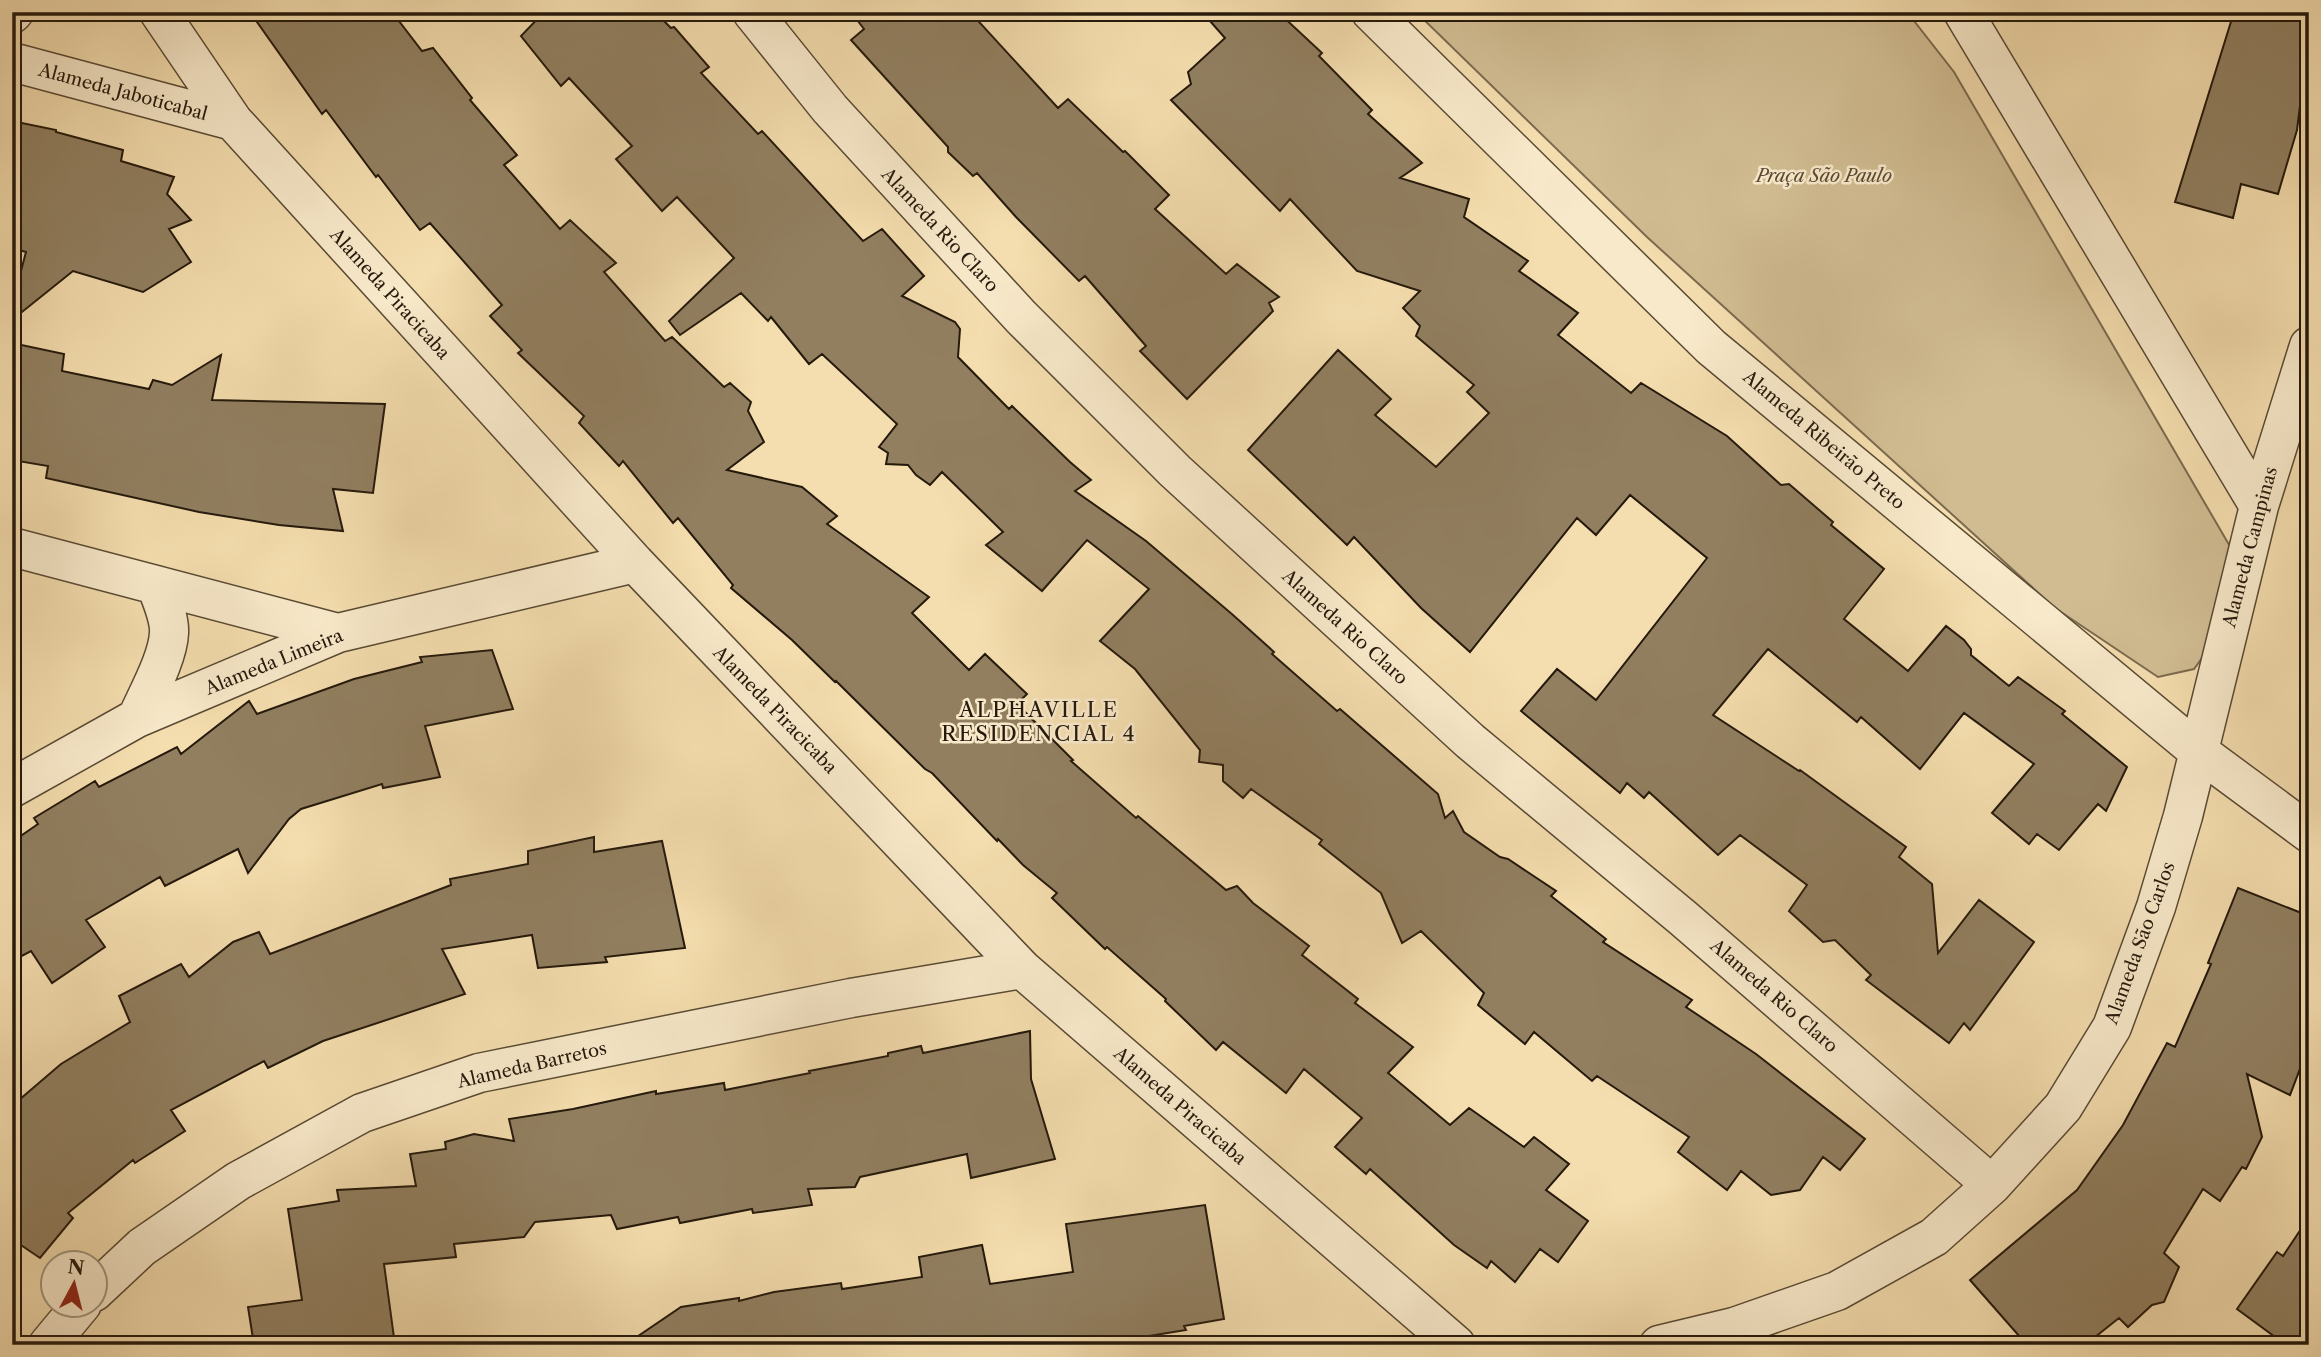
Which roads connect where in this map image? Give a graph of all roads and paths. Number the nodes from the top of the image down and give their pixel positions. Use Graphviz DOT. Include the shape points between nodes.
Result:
graph roads {
  1 [pos="159,12"];
  2 [pos="752,12"];
  3 [pos="1371,12"];
  4 [pos="1963,12"];
  5 [pos="12,62"];
  6 [pos="233,121"];
  7 [pos="2309,346"];
  8 [pos="2259,506"];
  9 [pos="12,547"];
  10 [pos="635,563"];
  11 [pos="156,584"];
  12 [pos="338,633"];
  13 [pos="137,718"];
  14 [pos="2199,751"];
  15 [pos="12,788"];
  16 [pos="2309,833"];
  17 [pos="1022,970"];
  18 [pos="1992,1185"];
  19 [pos="108,1279"];
  20 [pos="70,1318"];
  21 [pos="48,1345"];
  22 [pos="1456,1345"];
  23 [pos="1659,1345"];
  1 -- 6 [label="street, Alameda Piracicaba"];
  2 -- 18 [label="street, Alameda Rio Claro" via="830,109 1021,317 1175,471 1470,741"];
  3 -- 14 [label="street, Alameda Ribeirão Preto" via="1711,347"];
  4 -- 8 [label="street"];
  5 -- 6 [label="street, Alameda Jaboticabal"];
  6 -- 10 [label="street, Alameda Piracicaba"];
  7 -- 8 [label="street, Alameda Campinas"];
  8 -- 14 [label="street, Alameda Campinas"];
  9 -- 11 [label="street"];
  10 -- 12 [label="street, Alameda Limeira"];
  10 -- 17 [label="street, Alameda Piracicaba"];
  11 -- 12 [label="street"];
  11 -- 13 [label="street" via="169,633"];
  12 -- 13 [label="street, Alameda Limeira"];
  13 -- 15 [label="street, Alameda Limeira"];
  14 -- 16 [label="street, Alameda Ribeirão Preto"];
  14 -- 18 [label="street, Alameda São Carlos" via="2156,907 2112,1027 2063,1107"];
  17 -- 19 [label="street, Alameda Barretos" via="851,998 479,1073 375,1108 238,1181 142,1247"];
  17 -- 22 [label="street, Alameda Piracicaba"];
  18 -- 23 [label="street, Alameda São Carlos" via="1934,1237 1837,1291 1734,1327"];
  20 -- 21 [label="street"];
}
